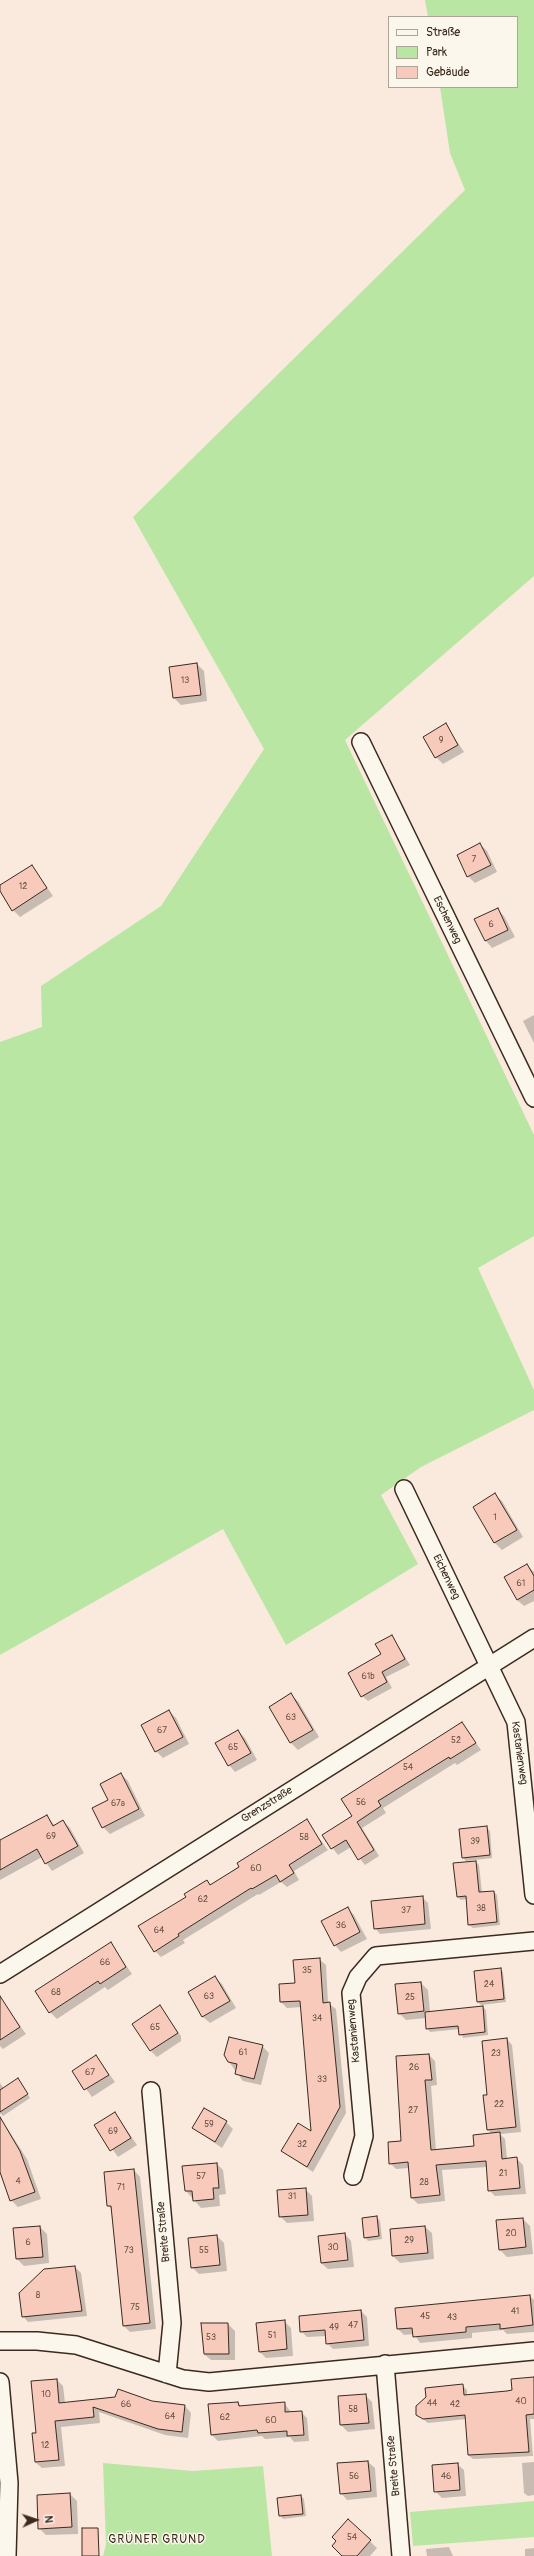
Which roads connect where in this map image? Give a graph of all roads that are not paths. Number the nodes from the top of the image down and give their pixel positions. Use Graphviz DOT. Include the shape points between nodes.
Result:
graph roads {
  1 [pos="361,742"];
  2 [pos="534,1098"];
  3 [pos="404,1489"];
  4 [pos="534,1638"];
  5 [pos="489,1665"];
  6 [pos="534,1895"];
  7 [pos="534,1941"];
  8 [pos="0,1974"];
  9 [pos="151,2091"];
  10 [pos="353,2176"];
  11 [pos="0,2341"];
  12 [pos="534,2351"];
  13 [pos="385,2364"];
  14 [pos="167,2374"];
  15 [pos="0,2382"];
  16 [pos="398,2552"];
  17 [pos="7,2556"];
  1 -- 2 [label="street, Eschenweg"];
  3 -- 5 [label="street, Eichenweg"];
  4 -- 5 [label="street, Grenzstraße"];
  5 -- 6 [label="street, Kastanienweg" via="516,1722"];
  5 -- 8 [label="street, Grenzstraße"];
  7 -- 10 [label="street, Kastanienweg" via="376,1956 358,1977 351,1993 364,2136"];
  9 -- 14 [label="street, Breite Straße" via="172,2323"];
  11 -- 14 [label="street" via="76,2345"];
  12 -- 13 [label="street"];
  13 -- 14 [label="street" via="209,2382"];
  13 -- 16 [label="street, Breite Straße"];
  15 -- 17 [label="street" via="9,2483"];
}
